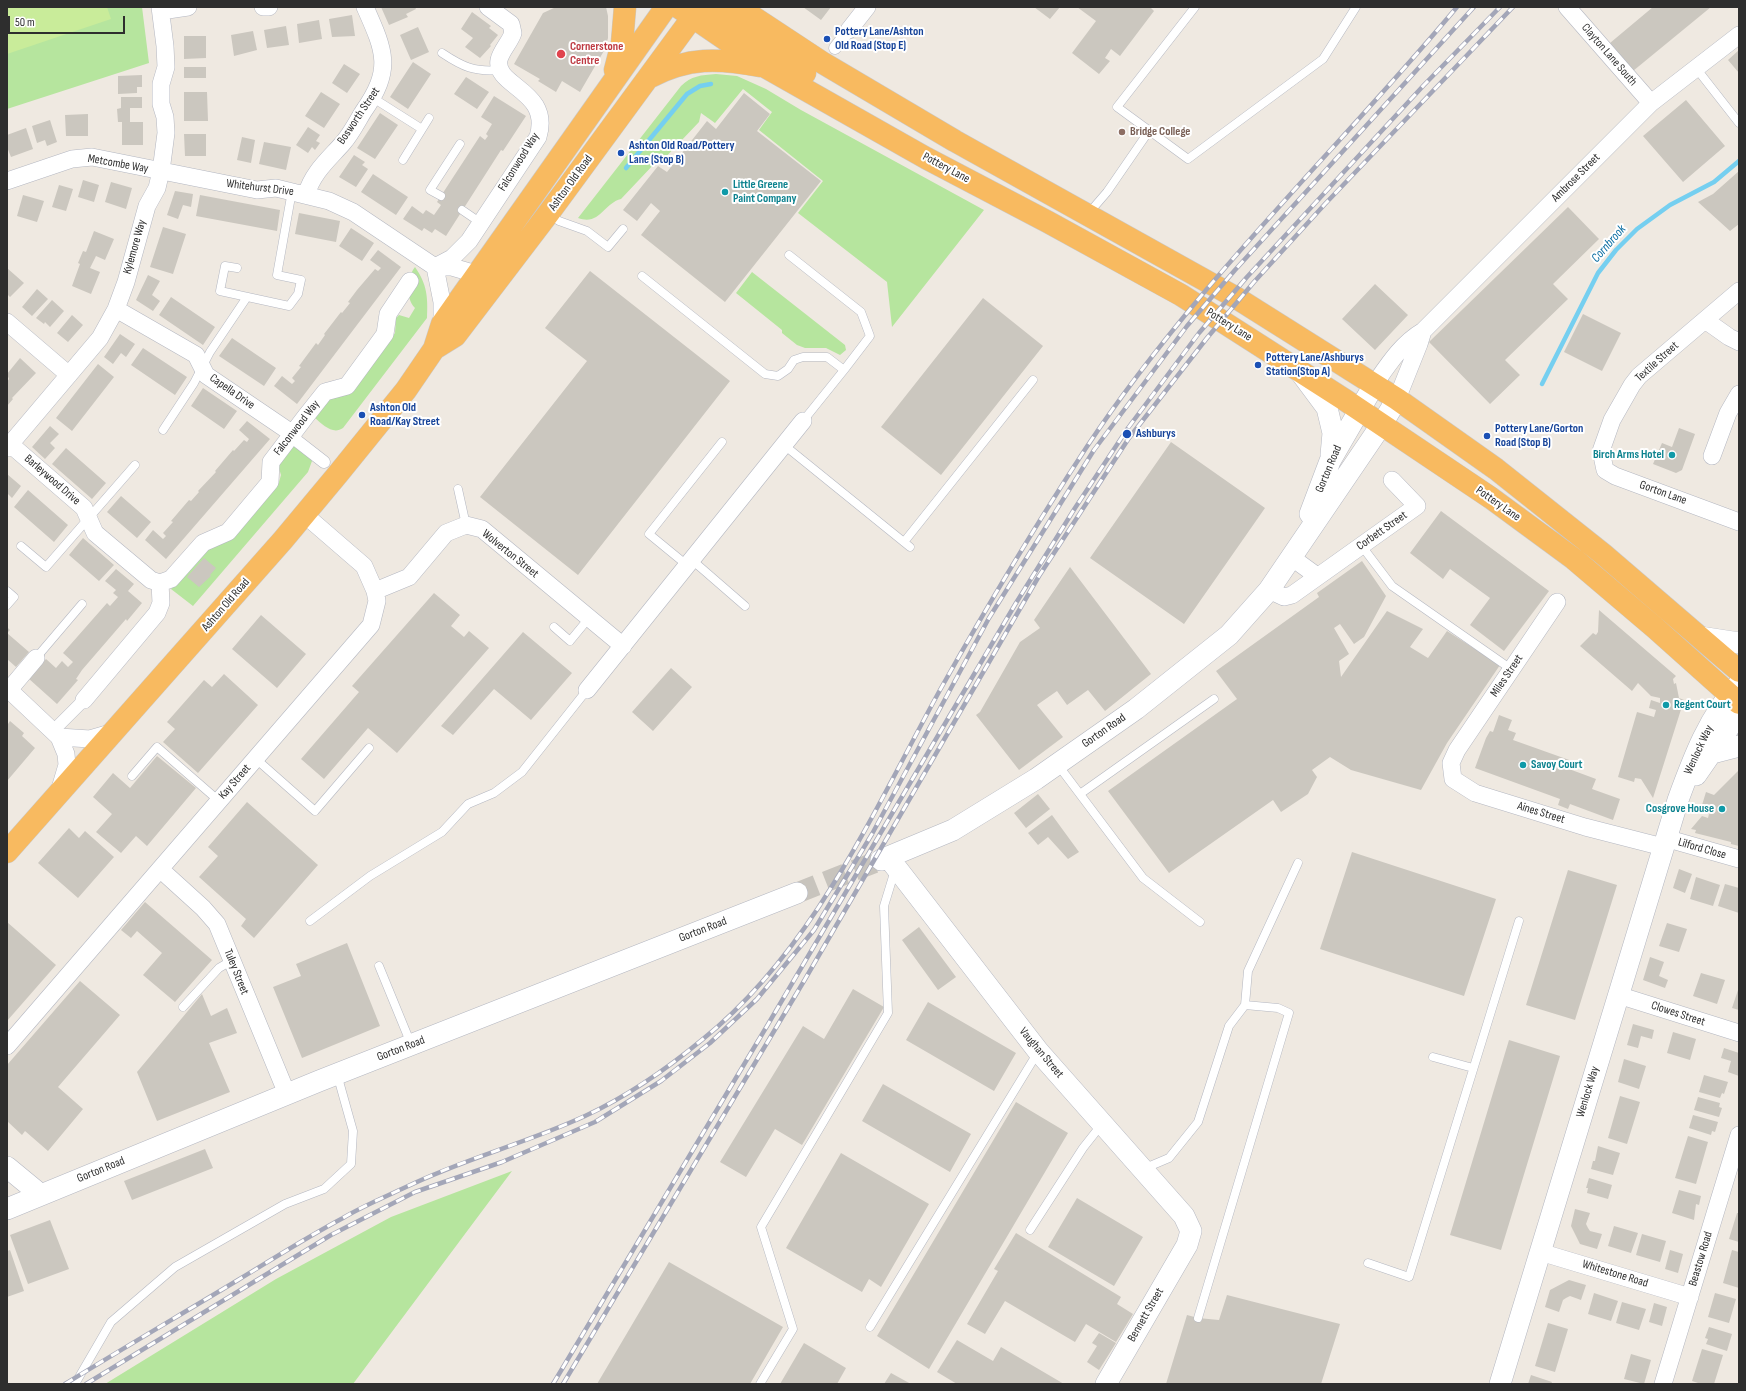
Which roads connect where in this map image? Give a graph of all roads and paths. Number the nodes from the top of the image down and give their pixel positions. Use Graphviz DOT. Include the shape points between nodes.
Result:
graph roads {
  1 [pos="188,7"];
  2 [pos="263,7"];
  3 [pos="269,7"];
  4 [pos="365,7"];
  5 [pos="624,7"];
  6 [pos="666,7"];
  7 [pos="738,7"];
  8 [pos="764,7"];
  9 [pos="868,7"];
  10 [pos="1195,7"];
  11 [pos="1356,7"];
  12 [pos="1567,7"];
  13 [pos="160,9"];
  14 [pos="693,9"];
  15 [pos="492,10"];
  16 [pos="850,30"];
  17 [pos="1739,35"];
  18 [pos="784,38"];
  19 [pos="835,48"];
  20 [pos="442,53"];
  21 [pos="767,68"];
  22 [pos="1696,68"];
  23 [pos="500,70"];
  24 [pos="649,78"];
  25 [pos="606,91"];
  26 [pos="373,98"];
  27 [pos="1651,103"];
  28 [pos="429,118"];
  29 [pos="1739,123"];
  30 [pos="422,129"];
  31 [pos="1149,131"];
  32 [pos="460,144"];
  33 [pos="403,160"];
  34 [pos="161,171"];
  35 [pos="7,181"];
  36 [pos="299,193"];
  37 [pos="441,196"];
  38 [pos="462,210"];
  39 [pos="548,214"];
  40 [pos="1086,216"];
  41 [pos="480,222"];
  42 [pos="1048,222"];
  43 [pos="623,229"];
  44 [pos="789,255"];
  45 [pos="435,267"];
  46 [pos="237,268"];
  47 [pos="476,274"];
  48 [pos="642,276"];
  49 [pos="410,281"];
  50 [pos="1739,291"];
  51 [pos="247,297"];
  52 [pos="116,309"];
  53 [pos="1704,320"];
  54 [pos="7,322"];
  55 [pos="442,324"];
  56 [pos="1423,331"];
  57 [pos="1739,342"];
  58 [pos="434,349"];
  59 [pos="202,366"];
  60 [pos="844,370"];
  61 [pos="1300,370"];
  62 [pos="69,375"];
  63 [pos="1033,380"];
  64 [pos="1374,385"];
  65 [pos="1739,394"];
  66 [pos="1397,399"];
  67 [pos="1360,409"];
  68 [pos="803,421"];
  69 [pos="1382,424"];
  70 [pos="163,430"];
  71 [pos="292,434"];
  72 [pos="722,442"];
  73 [pos="784,445"];
  74 [pos="9,446"];
  75 [pos="1601,451"];
  76 [pos="1712,456"];
  77 [pos="1330,461"];
  78 [pos="324,462"];
  79 [pos="135,465"];
  80 [pos="1392,480"];
  81 [pos="458,489"];
  82 [pos="305,514"];
  83 [pos="89,519"];
  84 [pos="1739,522"];
  85 [pos="466,525"];
  86 [pos="1361,545"];
  87 [pos="22,546"];
  88 [pos="1291,557"];
  89 [pos="690,563"];
  90 [pos="1317,576"];
  91 [pos="160,583"];
  92 [pos="1270,590"];
  93 [pos="7,591"];
  94 [pos="375,591"];
  95 [pos="1557,602"];
  96 [pos="82,604"];
  97 [pos="7,606"];
  98 [pos="745,606"];
  99 [pos="589,618"];
  100 [pos="554,627"];
  101 [pos="1700,637"];
  102 [pos="1739,643"];
  103 [pos="623,646"];
  104 [pos="36,658"];
  105 [pos="1511,669"];
  106 [pos="1739,671"];
  107 [pos="8,689"];
  108 [pos="587,690"];
  109 [pos="1214,698"];
  110 [pos="1737,699"];
  111 [pos="84,700"];
  112 [pos="114,732"];
  113 [pos="56,734"];
  114 [pos="1739,746"];
  115 [pos="369,748"];
  116 [pos="1457,750"];
  117 [pos="1712,753"];
  118 [pos="256,759"];
  119 [pos="1058,764"];
  120 [pos="132,776"];
  121 [pos="1080,794"];
  122 [pos="58,796"];
  123 [pos="1678,800"];
  124 [pos="219,801"];
  125 [pos="1664,842"];
  126 [pos="7,852"];
  127 [pos="1739,860"];
  128 [pos="888,862"];
  129 [pos="1298,864"];
  130 [pos="160,869"];
  131 [pos="797,893"];
  132 [pos="310,921"];
  133 [pos="1519,921"];
  134 [pos="1200,922"];
  135 [pos="231,961"];
  136 [pos="379,966"];
  137 [pos="1618,995"];
  138 [pos="1245,1005"];
  139 [pos="183,1008"];
  140 [pos="1739,1033"];
  141 [pos="412,1045"];
  142 [pos="7,1046"];
  143 [pos="1038,1051"];
  144 [pos="1433,1057"];
  145 [pos="1473,1068"];
  146 [pos="337,1074"];
  147 [pos="287,1094"];
  148 [pos="1102,1124"];
  149 [pos="1739,1137"];
  150 [pos="7,1167"];
  151 [pos="1142,1169"];
  152 [pos="41,1195"];
  153 [pos="7,1209"];
  154 [pos="1030,1230"];
  155 [pos="1187,1245"];
  156 [pos="1540,1252"];
  157 [pos="1368,1263"];
  158 [pos="1690,1297"];
  159 [pos="1198,1318"];
  160 [pos="870,1327"];
  161 [pos="75,1384"];
  162 [pos="760,1384"];
  163 [pos="1106,1384"];
  164 [pos="1500,1384"];
  165 [pos="1663,1384"];
  1 -- 13 [label="street"];
  2 -- 3 [label="street"];
  4 -- 26 [label="street, Bosworth Street" via="383,51 381,82"];
  5 -- 25 [label="highway" via="620,56"];
  6 -- 25 [label="highway, Ashton Old Road"];
  7 -- 18 [label="highway, Pottery Lane"];
  8 -- 18 [label="highway"];
  9 -- 16 [label="street"];
  10 -- 31 [label="lane" via="1117,107"];
  11 -- 31 [label="lane" via="1323,59 1188,159"];
  12 -- 27 [label="street, Clayton Lane South"];
  13 -- 34 [label="street, Kylemore Way" via="166,67 161,84 161,104 166,133"];
  14 -- 21 [label="highway, Pottery Lane"];
  14 -- 24 [label="highway, Ashton Old Road"];
  14 -- 42 [label="highway" via="935,149"];
  15 -- 23 [label="street" via="511,24 513,33 501,54"];
  16 -- 19 [label="street"];
  17 -- 22 [label="street, Ambrose Street"];
  18 -- 40 [label="highway, Pottery Lane"];
  20 -- 23 [label="lane" via="463,67 486,71"];
  21 -- 24 [label="highway" via="725,61 689,62 669,67"];
  21 -- 42 [label="highway, Pottery Lane" via="926,158"];
  22 -- 27 [label="street, Ambrose Street"];
  22 -- 29 [label="lane"];
  23 -- 41 [label="street, Falconwood Way" via="538,108 540,129 538,137"];
  24 -- 39 [label="highway, Ashton Old Road"];
  25 -- 47 [label="highway, Ashton Old Road"];
  26 -- 30 [label="lane"];
  26 -- 36 [label="street, Bosworth Street" via="343,142"];
  27 -- 56 [label="street, Ambrose Street"];
  28 -- 30 [label="lane"];
  30 -- 33 [label="lane"];
  31 -- 40 [label="lane" via="1107,192"];
  32 -- 37 [label="lane" via="430,190"];
  34 -- 35 [label="street, Metcombe Way" via="82,157"];
  34 -- 36 [label="street, Whitehurst Drive" via="258,190 276,188"];
  34 -- 52 [label="street, Kylemore Way" via="157,188 147,206"];
  36 -- 45 [label="street, Whitehurst Drive" via="329,201 353,212"];
  36 -- 51 [label="lane" via="276,275 301,280 298,294 289,306"];
  38 -- 41 [label="lane"];
  39 -- 43 [label="lane" via="558,221 587,231 608,247"];
  39 -- 58 [label="highway, Ashton Old Road" via="455,336"];
  40 -- 64 [label="highway, Pottery Lane" via="1235,297"];
  41 -- 45 [label="street, Falconwood Way" via="469,241 452,258"];
  42 -- 61 [label="highway, Pottery Lane" via="1181,295"];
  44 -- 60 [label="lane" via="861,312 870,336"];
  45 -- 47 [label="street" via="452,267"];
  45 -- 55 [label="street" via="442,302"];
  46 -- 51 [label="lane" via="225,266 220,291"];
  47 -- 55 [label="highway, Ashton Old Road"];
  48 -- 60 [label="lane" via="764,374 778,376 788,369 794,360 803,357 827,357"];
  49 -- 71 [label="street, Falconwood Way" via="388,314 385,334 347,386 325,392"];
  50 -- 53 [label="street, Textile Street"];
  51 -- 59 [label="lane"];
  52 -- 59 [label="street, Capella Drive" via="196,355"];
  52 -- 62 [label="street, Kylemore Way" via="100,338"];
  53 -- 57 [label="street"];
  53 -- 75 [label="street, Textile Street" via="1639,376 1612,420"];
  54 -- 62 [label="street"];
  55 -- 58 [label="highway, Ashton Old Road"];
  56 -- 64 [label="street, Ambrose Street" via="1394,356"];
  56 -- 66 [label="street, Ambrose Street"];
  58 -- 82 [label="highway, Ashton Old Road" via="406,390"];
  59 -- 70 [label="lane" via="194,383"];
  59 -- 71 [label="street, Capella Drive" via="206,375"];
  60 -- 68 [label="lane"];
  61 -- 67 [label="highway, Pottery Lane"];
  61 -- 77 [label="street" via="1327,408 1333,433"];
  62 -- 74 [label="street, Kylemore Way"];
  63 -- 73 [label="lane" via="907,545"];
  64 -- 66 [label="highway, Pottery Lane"];
  64 -- 67 [label="street, Gorton Road"];
  65 -- 76 [label="street" via="1728,413"];
  66 -- 69 [label="street, Gorton Road"];
  66 -- 101 [label="highway, Pottery Lane" via="1496,469 1604,554"];
  67 -- 69 [label="highway, Pottery Lane"];
  67 -- 77 [label="street, Gorton Road"];
  68 -- 73 [label="street"];
  69 -- 88 [label="street, Gorton Road"];
  69 -- 110 [label="highway, Pottery Lane" via="1491,498 1574,559"];
  71 -- 78 [label="street"];
  71 -- 91 [label="street, Falconwood Way" via="271,462 270,482 228,532 203,543 171,579"];
  72 -- 89 [label="lane" via="649,534"];
  73 -- 89 [label="street"];
  74 -- 83 [label="street, Barleywood Drive" via="84,508"];
  75 -- 84 [label="street, Gorton Lane" via="1605,470 1615,476"];
  77 -- 88 [label="street, Gorton Road" via="1316,502"];
  79 -- 83 [label="lane"];
  80 -- 86 [label="street, Corbett Street" via="1417,506"];
  81 -- 85 [label="lane"];
  82 -- 94 [label="street, Kay Street" via="364,566"];
  82 -- 112 [label="highway, Ashton Old Road"];
  83 -- 87 [label="lane" via="46,567"];
  83 -- 91 [label="street, Barleywood Drive" via="95,532 151,580"];
  85 -- 94 [label="street" via="446,533 409,577"];
  85 -- 99 [label="street, Wolverton Street" via="482,529"];
  86 -- 90 [label="street, Corbett Street"];
  86 -- 105 [label="lane" via="1392,586"];
  88 -- 90 [label="street"];
  88 -- 92 [label="street, Gorton Road"];
  89 -- 98 [label="lane"];
  89 -- 103 [label="street"];
  90 -- 92 [label="street, Corbett Street" via="1292,595 1284,597"];
  91 -- 111 [label="street" via="161,603 157,613"];
  92 -- 119 [label="street, Gorton Road" via="1229,635 1136,709"];
  93 -- 97 [label="lane" via="14,597"];
  94 -- 118 [label="street, Kay Street" via="377,601 371,625"];
  95 -- 105 [label="street, Miles Street"];
  96 -- 104 [label="lane"];
  99 -- 100 [label="lane" via="570,641"];
  99 -- 103 [label="street, Wolverton Street"];
  101 -- 102 [label="street"];
  101 -- 106 [label="highway, Pottery Lane"];
  103 -- 108 [label="street"];
  104 -- 107 [label="street"];
  105 -- 116 [label="street, Miles Street"];
  107 -- 113 [label="street"];
  108 -- 132 [label="lane" via="522,772 494,792 468,804 442,832 370,876"];
  109 -- 121 [label="lane"];
  110 -- 117 [label="street, Wenlock Way"];
  110 -- 123 [label="street, Wenlock Way" via="1708,729 1694,756"];
  111 -- 113 [label="street"];
  112 -- 113 [label="street" via="90,739"];
  112 -- 122 [label="highway, Ashton Old Road"];
  113 -- 122 [label="street" via="66,754 66,765"];
  114 -- 117 [label="street"];
  115 -- 118 [label="lane" via="314,811"];
  116 -- 125 [label="street, Aines Street" via="1451,764 1453,778 1475,793 1585,827"];
  117 -- 123 [label="street, Wenlock Way"];
  118 -- 124 [label="street, Kay Street"];
  119 -- 121 [label="lane"];
  119 -- 128 [label="street, Gorton Road" via="953,830"];
  120 -- 124 [label="lane" via="157,747"];
  121 -- 134 [label="lane" via="1143,878"];
  122 -- 126 [label="highway, Ashton Old Road"];
  123 -- 125 [label="street, Wenlock Way"];
  124 -- 130 [label="street, Kay Street"];
  125 -- 127 [label="street, Lilford Close"];
  125 -- 137 [label="street, Wenlock Way"];
  128 -- 143 [label="street, Vaughan Street"];
  128 -- 162 [label="lane" via="884,906 888,1013 761,1227 793,1329"];
  129 -- 138 [label="lane" via="1248,971"];
  130 -- 135 [label="street, Tuley Street" via="217,924"];
  130 -- 142 [label="street, Kay Street"];
  131 -- 141 [label="street, Gorton Road"];
  133 -- 145 [label="lane"];
  135 -- 139 [label="lane" via="219,968"];
  135 -- 147 [label="street, Tuley Street"];
  136 -- 141 [label="lane"];
  137 -- 140 [label="street, Clowes Street"];
  137 -- 156 [label="street, Wenlock Way"];
  138 -- 151 [label="lane" via="1229,1026 1198,1122 1169,1158"];
  138 -- 159 [label="lane" via="1278,1008 1289,1013"];
  141 -- 146 [label="street, Gorton Road"];
  143 -- 148 [label="street, Vaughan Street"];
  143 -- 160 [label="lane"];
  144 -- 145 [label="lane"];
  145 -- 157 [label="lane" via="1409,1277"];
  146 -- 147 [label="street, Gorton Road"];
  146 -- 161 [label="lane" via="353,1131 351,1164 324,1189 286,1204 175,1267 111,1322"];
  147 -- 152 [label="street, Gorton Road"];
  148 -- 151 [label="street, Vaughan Street"];
  148 -- 154 [label="lane" via="1083,1148"];
  149 -- 158 [label="street, Beastow Road"];
  150 -- 152 [label="street"];
  151 -- 155 [label="street, Vaughan Street" via="1184,1216 1191,1231"];
  152 -- 153 [label="street, Gorton Road"];
  155 -- 163 [label="street, Bennett Street"];
  156 -- 158 [label="street, Whitestone Road"];
  156 -- 164 [label="street, Wenlock Way"];
  158 -- 165 [label="street, Beastow Road"];
}
